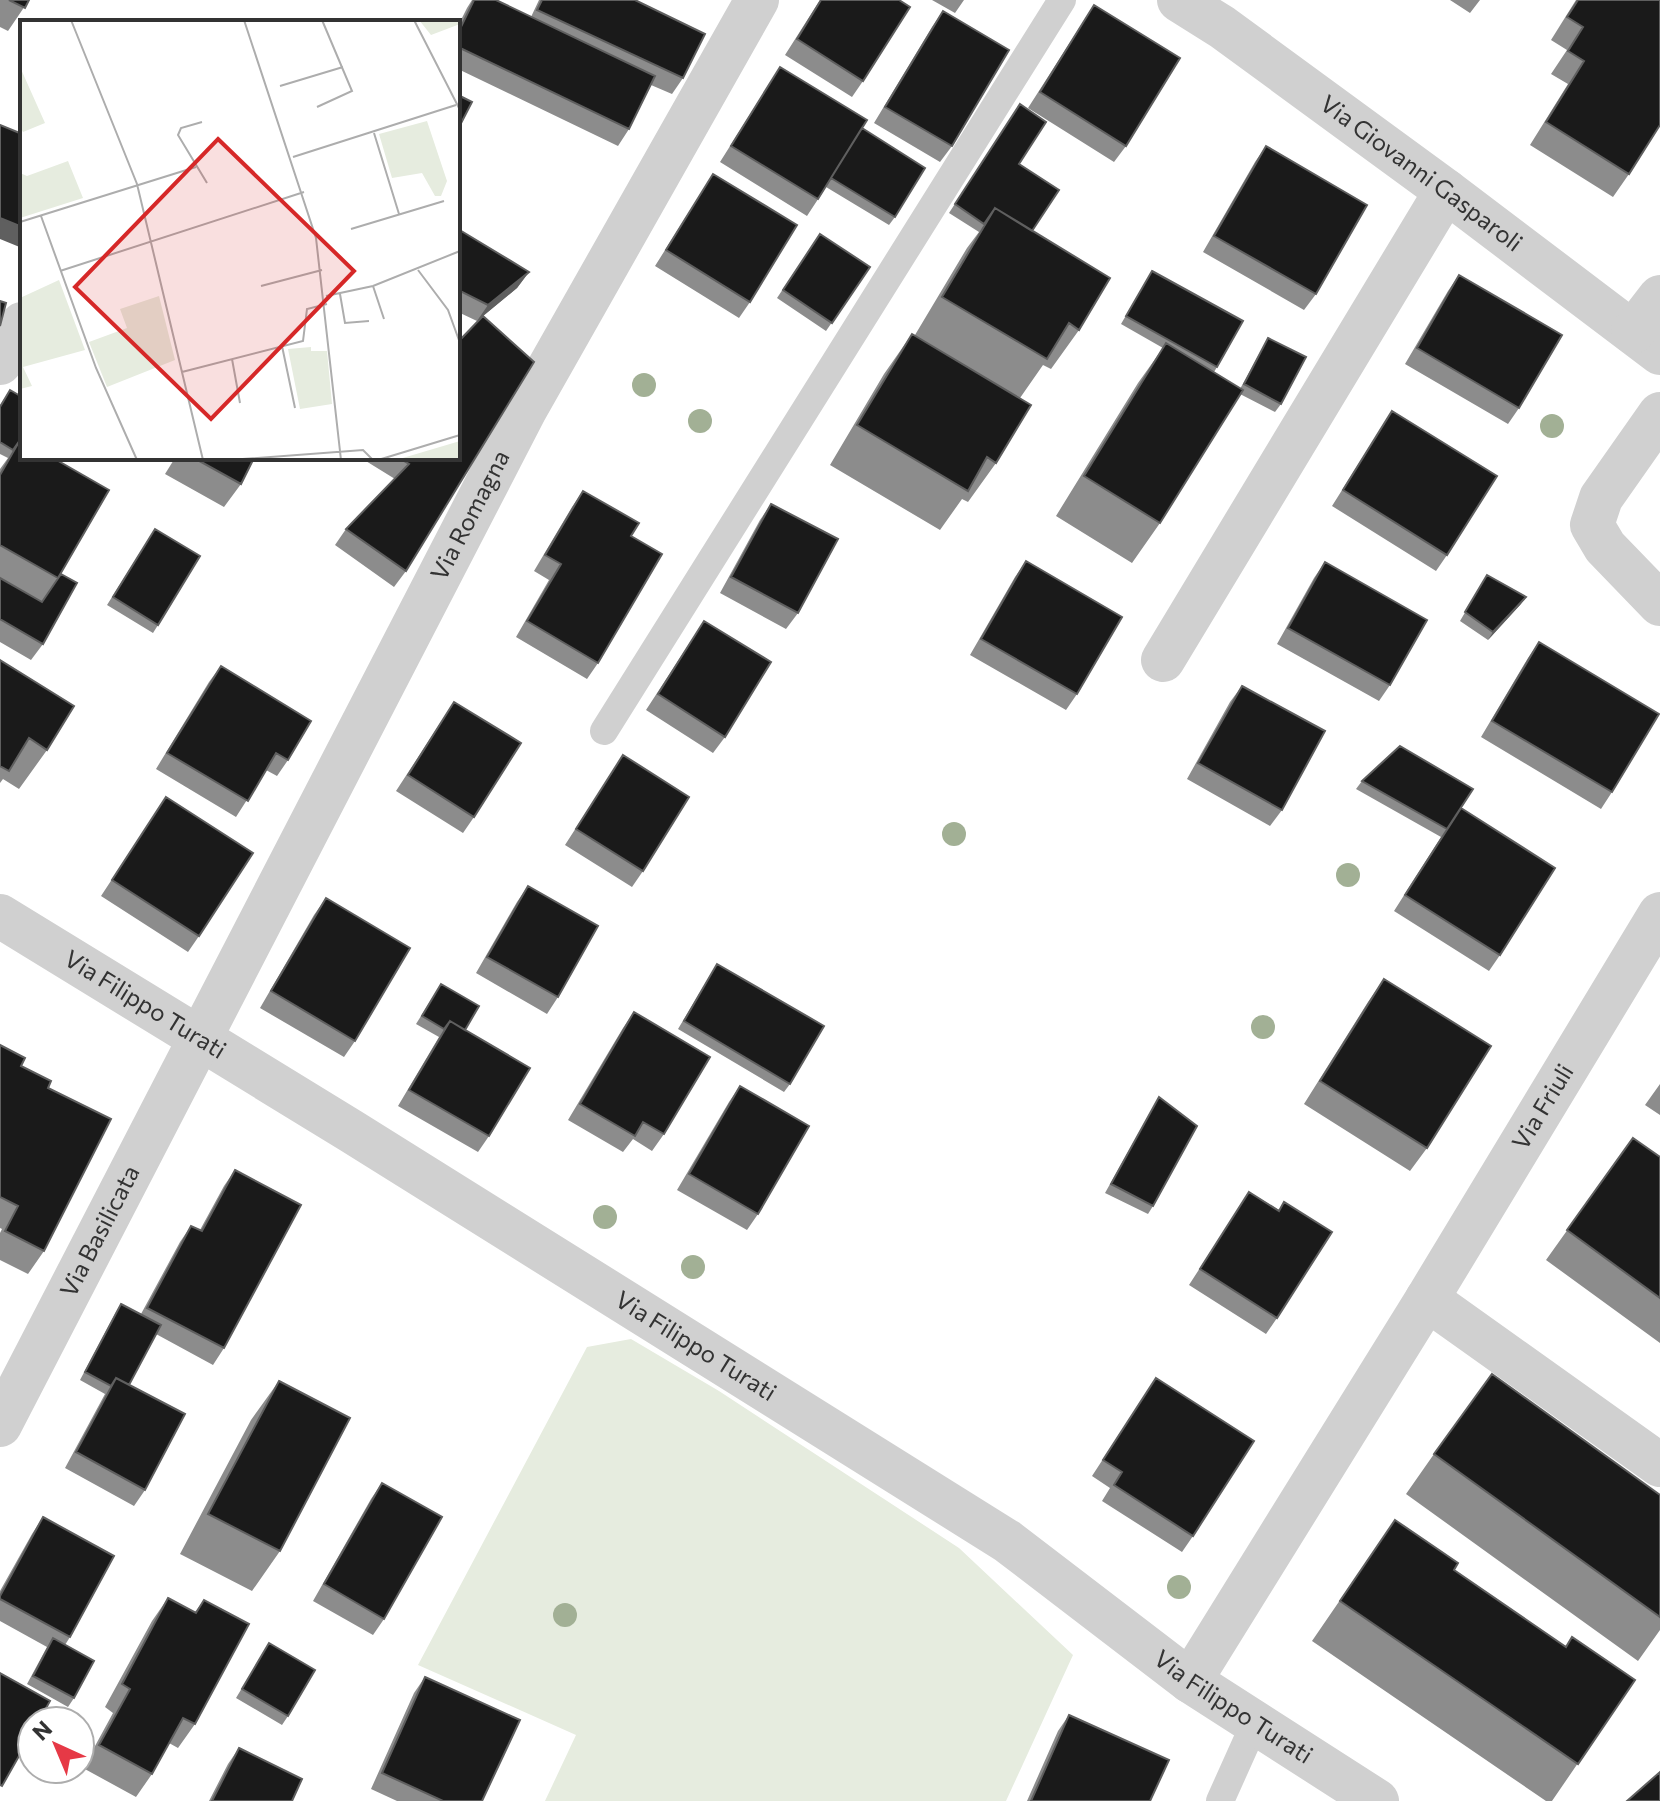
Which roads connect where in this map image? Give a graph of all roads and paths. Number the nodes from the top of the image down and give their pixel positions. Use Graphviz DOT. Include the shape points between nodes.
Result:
graph roads {
  1 [pos="757,0"];
  2 [pos="1062,0"];
  3 [pos="1179,0"];
  4 [pos="1446,191"];
  5 [pos="0,297"];
  6 [pos="1660,297"];
  7 [pos="20,302"];
  8 [pos="20,328"];
  9 [pos="1647,342"];
  10 [pos="0,363"];
  11 [pos="1660,414"];
  12 [pos="1660,604"];
  13 [pos="1163,660"];
  14 [pos="604,731"];
  15 [pos="1660,914"];
  16 [pos="0,916"];
  17 [pos="201,1038"];
  18 [pos="1427,1299"];
  19 [pos="0,1425"];
  20 [pos="1660,1465"];
  21 [pos="1190,1681"];
  22 [pos="1255,1723"];
  23 [pos="1220,1801"];
  24 [pos="1377,1801"];
  1 -- 17 [label="street, Via Romagna" via="525,410"];
  2 -- 14 [label="lane"];
  3 -- 4 [label="street, Via Giovanni Gasparoli"];
  4 -- 9 [label="street, Via Giovanni Gasparoli"];
  4 -- 13 [label="street"];
  5 -- 7 [label="street"];
  6 -- 9 [label="street"];
  8 -- 10 [label="street"];
  11 -- 12 [label="street" via="1601,498 1592,525 1605,547"];
  15 -- 18 [label="street, Via Friuli"];
  16 -- 17 [label="street, Via Filippo Turati"];
  17 -- 19 [label="street, Via Basilicata"];
  17 -- 21 [label="street, Via Filippo Turati" via="1007,1541"];
  18 -- 20 [label="street"];
  18 -- 21 [label="street, Via Friuli"];
  21 -- 22 [label="street, Via Filippo Turati"];
  22 -- 23 [label="lane"];
  22 -- 24 [label="street, Via Filippo Turati"];
}
